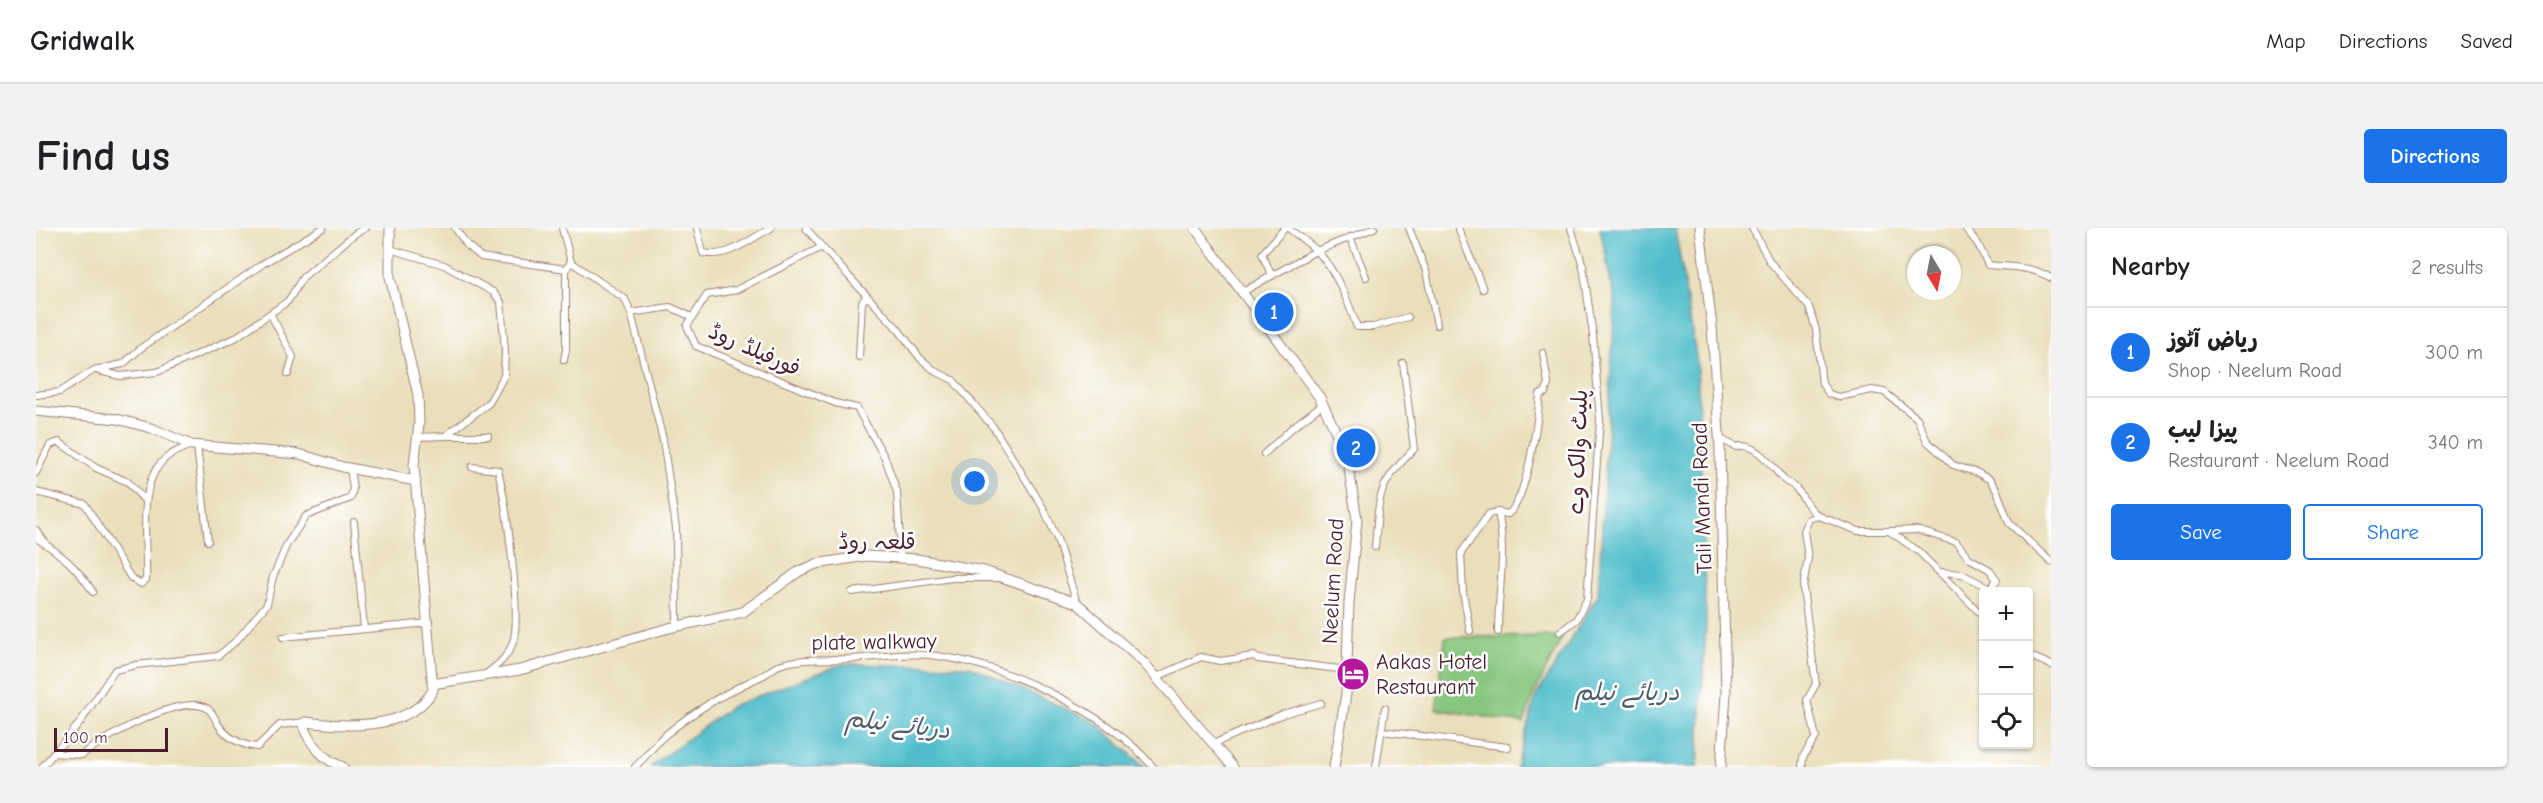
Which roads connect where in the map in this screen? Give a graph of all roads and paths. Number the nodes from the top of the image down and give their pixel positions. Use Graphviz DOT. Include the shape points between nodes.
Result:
graph roads {
  1 [pos="323,228"];
  2 [pos="366,228"];
  3 [pos="389,228"];
  4 [pos="562,228"];
  5 [pos="697,228"];
  6 [pos="771,228"];
  7 [pos="806,228"];
  8 [pos="1195,228"];
  9 [pos="1287,228"];
  10 [pos="1374,228"];
  11 [pos="1409,228"];
  12 [pos="1458,228"];
  13 [pos="1571,228"];
  14 [pos="1700,228"];
  15 [pos="1752,228"];
  16 [pos="1965,228"];
  17 [pos="457,229"];
  18 [pos="1350,237"];
  19 [pos="822,247"];
  20 [pos="390,249"];
  21 [pos="1317,251"];
  22 [pos="571,262"];
  23 [pos="566,269"];
  24 [pos="1272,276"];
  25 [pos="1366,277"];
  26 [pos="2051,278"];
  27 [pos="1483,289"];
  28 [pos="1241,293"];
  29 [pos="867,296"];
  30 [pos="631,313"];
  31 [pos="271,315"];
  32 [pos="692,317"];
  33 [pos="1408,317"];
  34 [pos="1437,325"];
  35 [pos="1543,353"];
  36 [pos="859,357"];
  37 [pos="564,360"];
  38 [pos="1403,363"];
  39 [pos="94,370"];
  40 [pos="288,374"];
  41 [pos="36,394"];
  42 [pos="1323,404"];
  43 [pos="36,411"];
  44 [pos="445,436"];
  45 [pos="488,436"];
  46 [pos="417,437"];
  47 [pos="1719,438"];
  48 [pos="194,445"];
  49 [pos="1264,454"];
  50 [pos="350,468"];
  51 [pos="472,468"];
  52 [pos="36,473"];
  53 [pos="416,481"];
  54 [pos="36,492"];
  55 [pos="146,502"];
  56 [pos="1498,512"];
  57 [pos="1819,516"];
  58 [pos="354,522"];
  59 [pos="36,530"];
  60 [pos="1890,531"];
  61 [pos="36,538"];
  62 [pos="208,541"];
  63 [pos="47,545"];
  64 [pos="1375,546"];
  65 [pos="901,558"];
  66 [pos="2051,562"];
  67 [pos="1940,572"];
  68 [pos="1006,578"];
  69 [pos="93,592"];
  70 [pos="852,592"];
  71 [pos="1077,603"];
  72 [pos="1979,613"];
  73 [pos="429,623"];
  74 [pos="677,626"];
  75 [pos="364,629"];
  76 [pos="1470,631"];
  77 [pos="1498,632"];
  78 [pos="1560,632"];
  79 [pos="284,637"];
  80 [pos="2033,656"];
  81 [pos="2051,665"];
  82 [pos="1347,670"];
  83 [pos="1157,677"];
  84 [pos="481,678"];
  85 [pos="432,684"];
  86 [pos="1322,703"];
  87 [pos="1385,708"];
  88 [pos="305,722"];
  89 [pos="1382,731"];
  90 [pos="1215,743"];
  91 [pos="1508,747"];
  92 [pos="53,753"];
  93 [pos="42,767"];
  94 [pos="343,767"];
  95 [pos="635,767"];
  96 [pos="1153,767"];
  97 [pos="1233,767"];
  98 [pos="1334,767"];
  99 [pos="1376,767"];
  100 [pos="1721,767"];
  101 [pos="1802,767"];
  1 -- 39 [label="street" via="264,263 123,364"];
  2 -- 31 [label="street" via="303,277 288,301"];
  3 -- 20 [label="street"];
  4 -- 22 [label="street"];
  5 -- 6 [label="street" via="703,252 714,255 738,247"];
  7 -- 19 [label="street"];
  8 -- 28 [label="street, Neelum Road"];
  9 -- 21 [label="street"];
  9 -- 24 [label="street" via="1262,254"];
  10 -- 18 [label="street"];
  11 -- 34 [label="street" via="1426,271"];
  12 -- 27 [label="street"];
  13 -- 78 [label="street, پلیٹ والک وے" via="1585,278 1600,420 1587,599 1576,620"];
  14 -- 47 [label="street, Tali Mandi Road" via="1712,327"];
  15 -- 66 [label="street" via="1770,262 1809,307 1816,330 1822,384 1828,393 1839,397 1872,390 1884,392 1917,418 1927,441 1953,465 1990,480 2009,523"];
  16 -- 26 [label="street" via="1988,266 2020,267"];
  17 -- 23 [label="street" via="481,257"];
  18 -- 21 [label="street"];
  18 -- 25 [label="street"];
  19 -- 29 [label="street"];
  19 -- 32 [label="street, فورفیلڈ روڈ" via="736,290 707,295"];
  20 -- 44 [label="street" via="444,265 493,292 501,302 504,376 489,403"];
  20 -- 46 [label="street" via="390,277 418,395"];
  21 -- 24 [label="street"];
  21 -- 33 [label="street" via="1348,302 1358,327"];
  22 -- 23 [label="street"];
  22 -- 30 [label="street" via="625,299"];
  23 -- 37 [label="street"];
  24 -- 28 [label="street"];
  28 -- 42 [label="street, Neelum Road"];
  29 -- 36 [label="street" via="862,302"];
  29 -- 71 [label="street" via="920,358 953,380 994,428 1044,509"];
  30 -- 32 [label="street" via="670,307"];
  30 -- 74 [label="street" via="665,451 676,528"];
  31 -- 39 [label="street" via="236,338 170,368 120,376"];
  31 -- 40 [label="street" via="293,357"];
  32 -- 65 [label="street, فورفیلڈ روڈ" via="687,326 696,346 835,403 857,408 885,458 897,492"];
  35 -- 56 [label="street" via="1548,384 1545,393 1540,394 1536,441 1514,510 1508,514"];
  38 -- 64 [label="street" via="1414,449 1387,477 1380,491"];
  39 -- 41 [label="street" via="60,392"];
  42 -- 49 [label="street"];
  42 -- 82 [label="street, Neelum Road" via="1347,456 1357,520 1348,603"];
  43 -- 48 [label="street" via="117,419"];
  44 -- 45 [label="street"];
  44 -- 46 [label="street"];
  46 -- 53 [label="street"];
  47 -- 57 [label="street" via="1736,447 1752,449 1796,488"];
  47 -- 100 [label="street, Tali Mandi Road" via="1726,694"];
  48 -- 50 [label="street" via="299,454"];
  48 -- 55 [label="street" via="159,465"];
  48 -- 62 [label="street"];
  50 -- 53 [label="street"];
  50 -- 92 [label="street" via="351,498 306,516 287,544 267,604 237,640 218,656 115,670 79,724"];
  51 -- 84 [label="street" via="498,470 514,603 514,641 503,661"];
  52 -- 55 [label="street" via="50,445 59,442 96,468 129,483"];
  53 -- 73 [label="street"];
  54 -- 55 [label="street" via="85,504 131,578 141,584 146,580 147,570"];
  56 -- 76 [label="street" via="1489,514 1461,553"];
  56 -- 77 [label="street" via="1504,563 1498,592"];
  57 -- 60 [label="street" via="1858,531"];
  57 -- 101 [label="street" via="1809,519 1804,531 1808,558 1803,588 1815,684 1807,700 1816,737 1803,757"];
  58 -- 75 [label="street"];
  59 -- 63 [label="street"];
  60 -- 67 [label="street"];
  60 -- 67 [label="street" via="1917,530 1956,542 1997,580 1990,588 1962,574"];
  61 -- 63 [label="street"];
  63 -- 69 [label="street" via="78,568"];
  65 -- 68 [label="street, قلعہ روڈ"];
  65 -- 74 [label="street, قلعہ روڈ" via="866,556 816,564 798,572 743,612"];
  67 -- 72 [label="street"];
  68 -- 70 [label="street" via="952,578"];
  68 -- 71 [label="street, قلعہ روڈ"];
  71 -- 83 [label="street, قلعہ روڈ"];
  73 -- 75 [label="street"];
  73 -- 85 [label="street"];
  74 -- 84 [label="street, قلعہ روڈ"];
  75 -- 79 [label="street"];
  80 -- 81 [label="street"];
  82 -- 83 [label="street" via="1254,656 1220,662 1201,657"];
  82 -- 98 [label="street, Neelum Road"];
  83 -- 90 [label="street, قلعہ روڈ"];
  84 -- 85 [label="street, قلعہ روڈ"];
  85 -- 88 [label="street" via="426,702 408,715 368,724"];
  86 -- 90 [label="street" via="1283,714"];
  87 -- 89 [label="street"];
  88 -- 92 [label="street" via="280,725 257,747 242,745 223,731 209,709 194,704 165,710 99,741 82,755"];
  88 -- 94 [label="street" via="303,728 313,742 331,763"];
  89 -- 91 [label="street"];
  89 -- 99 [label="street"];
  90 -- 97 [label="street, قلعہ روڈ"];
  92 -- 93 [label="street"];
  95 -- 96 [label="street, plate walkway" via="681,723 740,684 779,665 904,654 974,662 1029,681 1126,740"];
}
